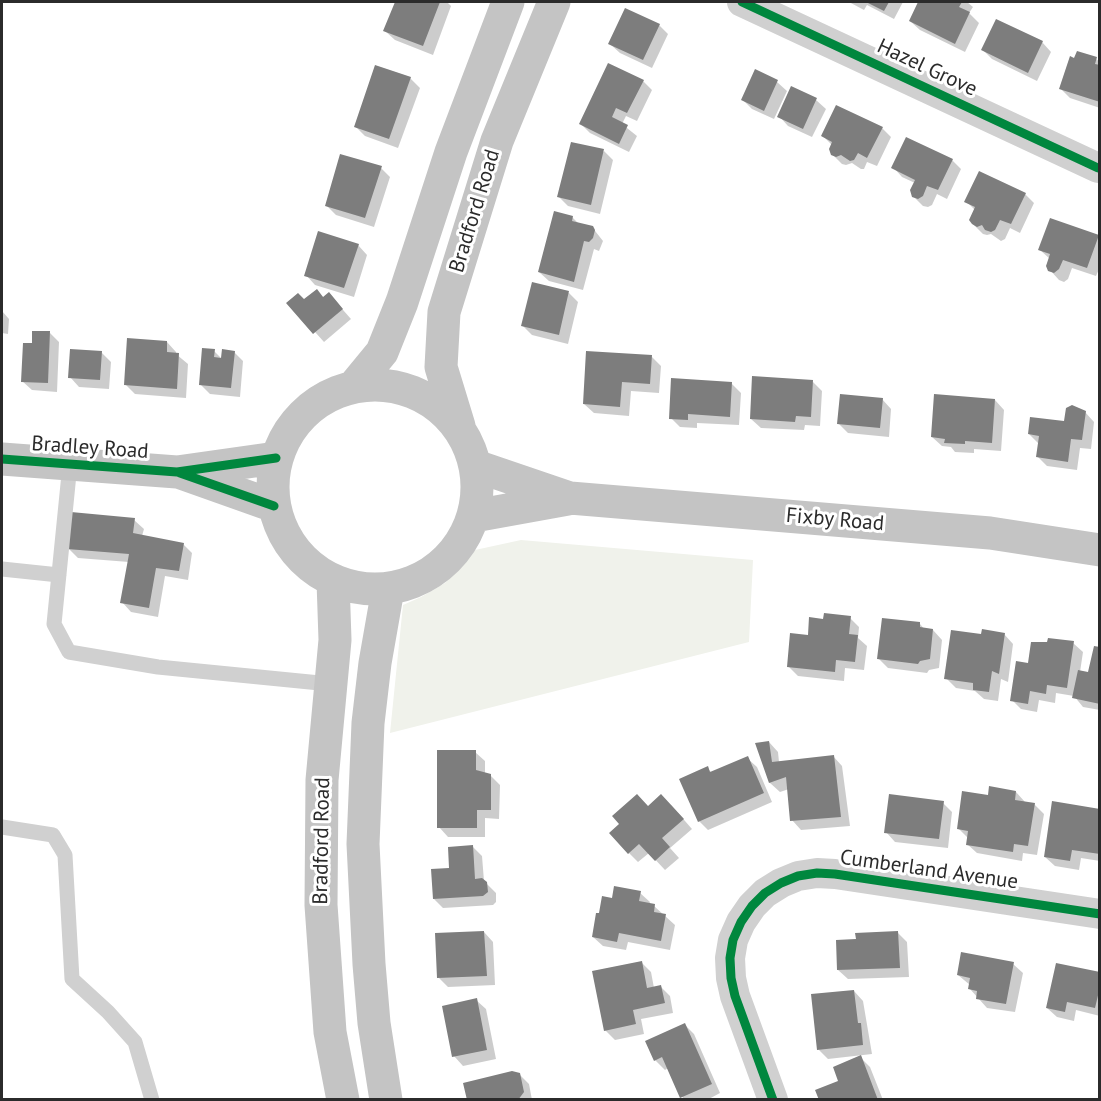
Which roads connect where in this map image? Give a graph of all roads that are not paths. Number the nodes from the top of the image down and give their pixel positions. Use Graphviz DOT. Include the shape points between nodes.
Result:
graph roads {
  1 [pos="508,2"];
  2 [pos="554,2"];
  3 [pos="742,2"];
  4 [pos="1098,168"];
  5 [pos="354,386"];
  6 [pos="459,427"];
  7 [pos="276,458"];
  8 [pos="2,459"];
  9 [pos="70,464"];
  10 [pos="476,466"];
  11 [pos="177,472"];
  12 [pos="570,498"];
  13 [pos="274,506"];
  14 [pos="474,516"];
  15 [pos="1100,550"];
  16 [pos="2,569"];
  17 [pos="59,575"];
  18 [pos="333,581"];
  19 [pos="388,589"];
  20 [pos="330,684"];
  21 [pos="2,827"];
  22 [pos="1100,914"];
  23 [pos="152,1100"];
  24 [pos="343,1100"];
  25 [pos="386,1100"];
  26 [pos="774,1100"];
  1 -- 5 [label="main road, Bradford Road" via="382,352"];
  2 -- 6 [label="main road, Bradford Road" via="497,141 444,312 441,367"];
  3 -- 4 [label="street, Hazel Grove"];
  5 -- 6 [label="main road" via="384,384 413,391 439,406"];
  5 -- 7 [label="main road" via="305,411"];
  6 -- 10 [label="main road"];
  7 -- 11 [label="main road, Bradley Road"];
  7 -- 13 [label="main road" via="272,481"];
  8 -- 9 [label="main road, Bradley Road"];
  9 -- 11 [label="main road, Bradley Road"];
  9 -- 17 [label="lane"];
  10 -- 12 [label="main road, Fixby Road"];
  10 -- 14 [label="main road"];
  11 -- 13 [label="main road, Bradley Road"];
  12 -- 14 [label="main road, Fixby Road"];
  12 -- 15 [label="main road, Fixby Road" via="990,533"];
  13 -- 18 [label="main road" via="285,537 305,563"];
  14 -- 19 [label="main road" via="462,543 442,566 417,581"];
  16 -- 17 [label="lane"];
  17 -- 20 [label="lane" via="54,624 69,652 158,667"];
  18 -- 19 [label="main road" via="360,589"];
  18 -- 20 [label="main road, Bradford Road" via="335,639"];
  19 -- 25 [label="main road, Bradford Road" via="368,723 363,843 374,1023"];
  20 -- 24 [label="main road, Bradford Road" via="322,780 321,905 330,1032"];
  21 -- 23 [label="lane" via="53,835 65,855 72,979 135,1042"];
  22 -- 26 [label="street, Cumberland Avenue" via="835,874 798,876 781,883 765,893 741,922 730,958 735,996"];
}
